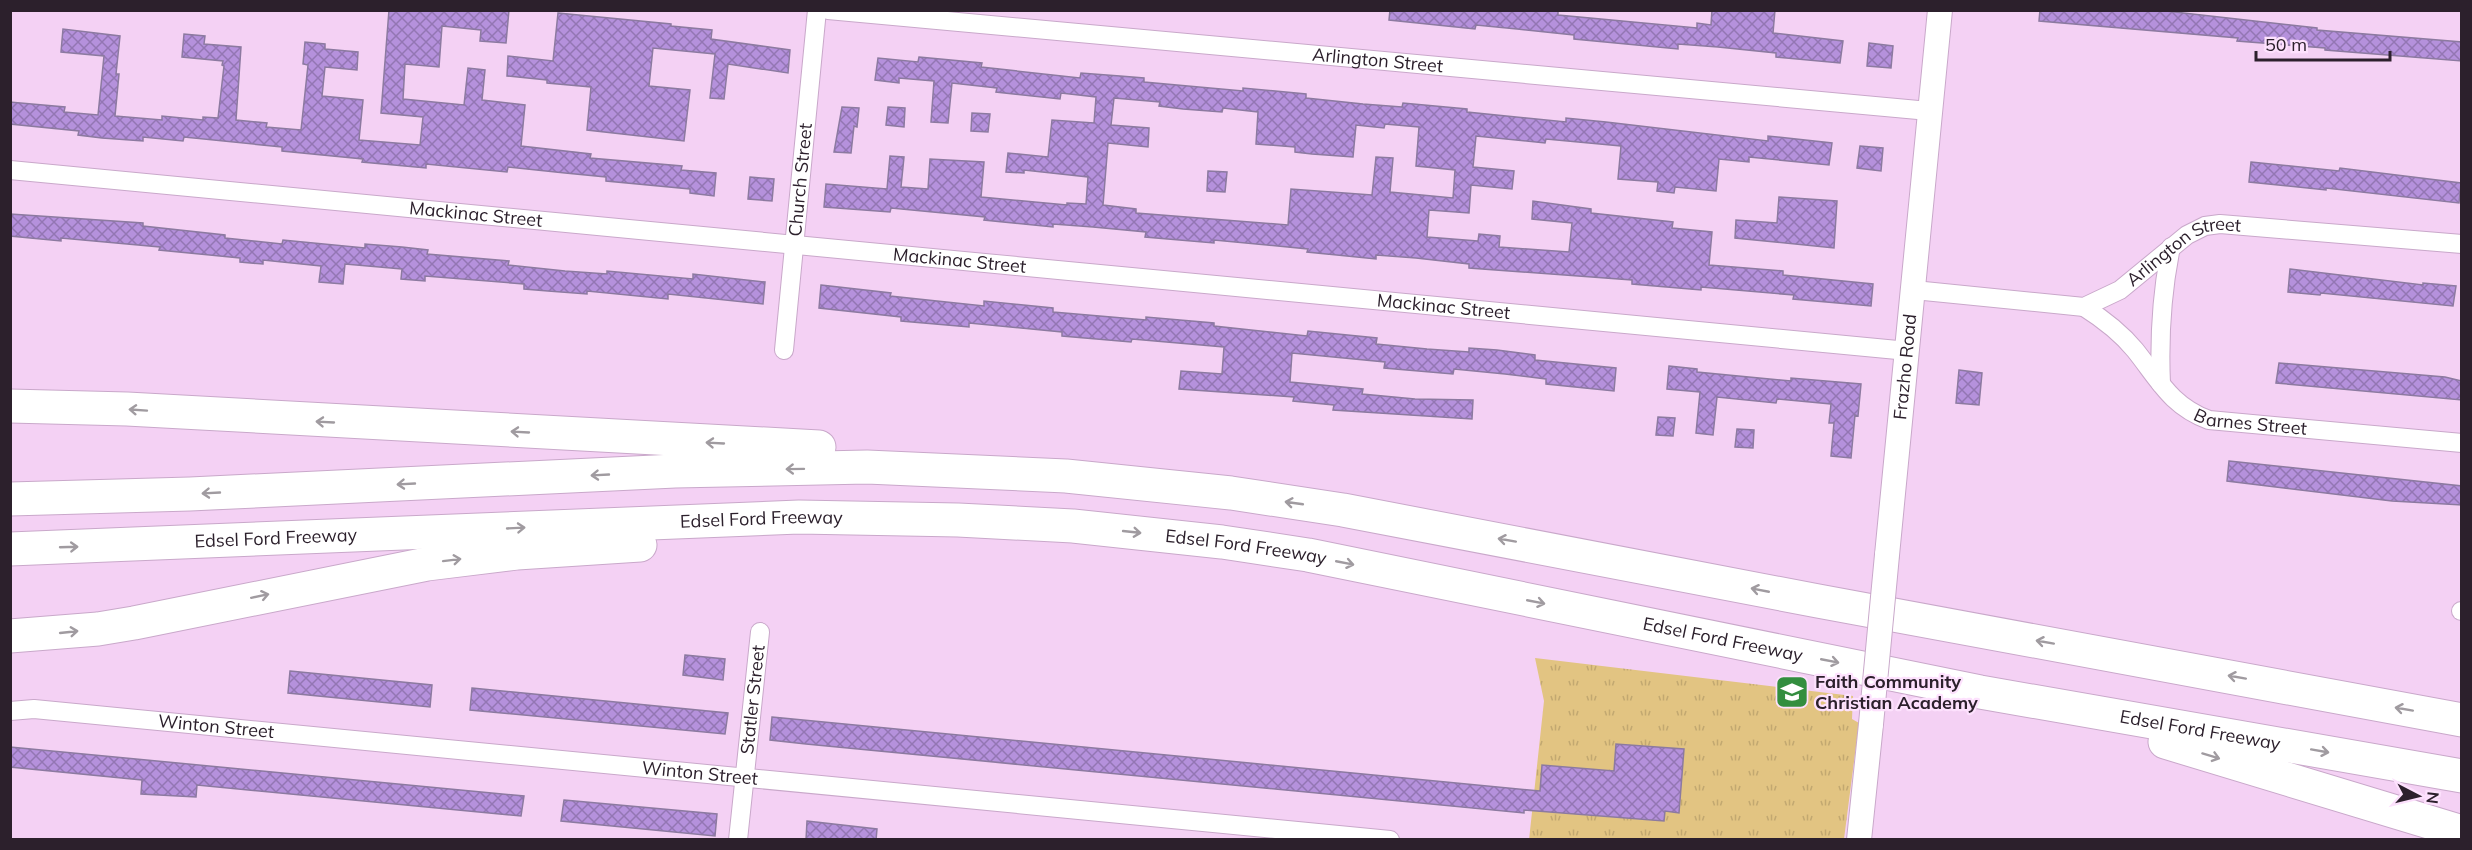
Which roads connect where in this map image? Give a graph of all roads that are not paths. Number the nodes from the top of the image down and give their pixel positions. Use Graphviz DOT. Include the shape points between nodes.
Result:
graph roads {
  1 [pos="817,10"];
  2 [pos="828,10"];
  3 [pos="1940,10"];
  4 [pos="1929,111"];
  5 [pos="10,170"];
  6 [pos="2462,244"];
  7 [pos="795,245"];
  8 [pos="2171,247"];
  9 [pos="1914,290"];
  10 [pos="2084,307"];
  11 [pos="784,350"];
  12 [pos="1908,351"];
  13 [pos="2160,384"];
  14 [pos="10,406"];
  15 [pos="2462,443"];
  16 [pos="1231,494"];
  17 [pos="10,499"];
  18 [pos="1073,526"];
  19 [pos="10,549"];
  20 [pos="760,632"];
  21 [pos="10,636"];
  22 [pos="2034,702"];
  23 [pos="10,711"];
  24 [pos="2462,720"];
  25 [pos="2462,776"];
  26 [pos="743,778"];
  27 [pos="2462,832"];
  28 [pos="738,840"];
  29 [pos="1390,840"];
  30 [pos="1859,840"];
  1 -- 7 [label="street, Church Street"];
  2 -- 4 [label="street, Arlington Street"];
  3 -- 4 [label="street, Frazho Road"];
  4 -- 9 [label="street, Frazho Road"];
  5 -- 7 [label="street, Mackinac Street"];
  6 -- 8 [label="street, Arlington Street" via="2229,224 2205,226"];
  7 -- 11 [label="street, Church Street"];
  7 -- 12 [label="street, Mackinac Street"];
  8 -- 10 [label="street, Arlington Street" via="2120,290"];
  8 -- 13 [label="street" via="2159,357"];
  9 -- 10 [label="street"];
  9 -- 12 [label="street, Frazho Road"];
  10 -- 13 [label="street, Barnes Street" via="2133,348"];
  12 -- 30 [label="street, Frazho Road, bridge"];
  13 -- 15 [label="street, Barnes Street" via="2183,408 2209,420"];
  16 -- 14 [label="highway, one-way" via="1147,469 1059,458"];
  16 -- 17 [label="highway, one-way" via="1066,476 867,467 675,471"];
  24 -- 16 [label="highway, one-way" via="1344,510"];
  19 -- 18 [label="highway, Edsel Ford Freeway, one-way" via="799,517"];
  21 -- 18 [label="highway, one-way" via="116,626 384,570 469,558 774,536 937,535"];
  18 -- 22 [label="highway, Edsel Ford Freeway, one-way" via="1308,555"];
  20 -- 26 [label="street, Statler Street"];
  22 -- 25 [label="highway, Edsel Ford Freeway, one-way"];
  22 -- 27 [label="highway, one-way"];
  23 -- 26 [label="street, Winton Street" via="34,709"];
  26 -- 28 [label="street, Statler Street"];
  26 -- 29 [label="street, Winton Street"];
}
